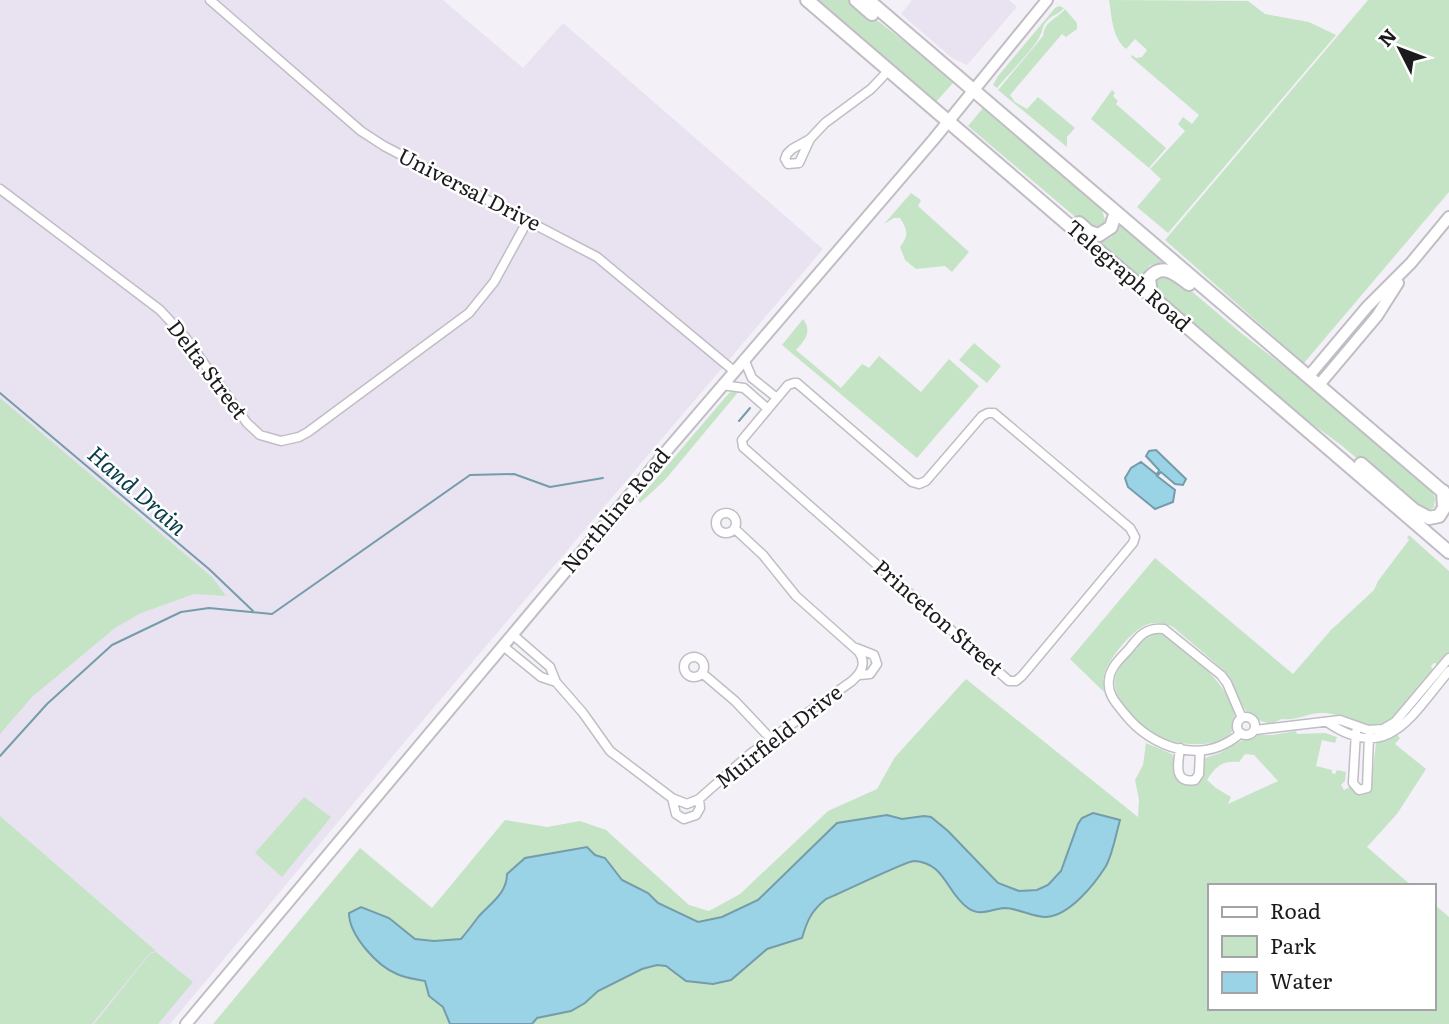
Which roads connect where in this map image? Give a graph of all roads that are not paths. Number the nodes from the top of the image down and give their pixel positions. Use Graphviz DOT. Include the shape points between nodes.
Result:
graph roads {
  1 [pos="210,0"];
  2 [pos="807,0"];
  3 [pos="856,0"];
  4 [pos="868,0"];
  5 [pos="1047,0"];
  6 [pos="906,32"];
  7 [pos="889,70"];
  8 [pos="973,89"];
  9 [pos="948,120"];
  10 [pos="968,138"];
  11 [pos="810,139"];
  12 [pos="0,189"];
  13 [pos="1116,212"];
  14 [pos="1449,217"];
  15 [pos="528,220"];
  16 [pos="1411,263"];
  17 [pos="1151,296"];
  18 [pos="1277,350"];
  19 [pos="744,359"];
  20 [pos="734,371"];
  21 [pos="1308,377"];
  22 [pos="722,385"];
  23 [pos="1318,386"];
  24 [pos="777,398"];
  25 [pos="768,409"];
  26 [pos="1313,435"];
  27 [pos="1446,494"];
  28 [pos="735,529"];
  29 [pos="1449,552"];
  30 [pos="512,634"];
  31 [pos="503,646"];
  32 [pos="856,648"];
  33 [pos="1449,658"];
  34 [pos="1445,672"];
  35 [pos="702,673"];
  36 [pos="859,675"];
  37 [pos="556,682"];
  38 [pos="1242,718"];
  39 [pos="1255,730"];
  40 [pos="1356,731"];
  41 [pos="1241,733"];
  42 [pos="1369,734"];
  43 [pos="771,739"];
  44 [pos="1180,748"];
  45 [pos="1200,751"];
  46 [pos="672,799"];
  47 [pos="699,799"];
  48 [pos="186,1024"];
  1 -- 15 [label="street, Universal Drive" via="374,140"];
  2 -- 7 [label="main road, Telegraph Road"];
  3 -- 6 [label="main road" via="895,30"];
  4 -- 6 [label="main road, Telegraph Road"];
  5 -- 8 [label="main road, Northline Road"];
  6 -- 8 [label="main road, Telegraph Road"];
  7 -- 9 [label="main road, Telegraph Road"];
  7 -- 11 [label="street"];
  8 -- 9 [label="main road, Northline Road"];
  8 -- 13 [label="main road, Telegraph Road"];
  9 -- 10 [label="main road, Telegraph Road"];
  9 -- 19 [label="main road, Northline Road"];
  10 -- 13 [label="main road" via="988,147 1095,234 1111,228"];
  10 -- 17 [label="main road, Telegraph Road"];
  12 -- 15 [label="street, Delta Street" via="160,310 247,423 260,435 281,441 308,432 469,313 494,282"];
  13 -- 18 [label="main road, Telegraph Road"];
  14 -- 16 [label="main road"];
  15 -- 20 [label="street, Universal Drive" via="597,257"];
  16 -- 21 [label="main road"];
  16 -- 23 [label="main road" via="1377,316"];
  17 -- 18 [label="main road" via="1148,284 1152,274 1172,271 1243,331"];
  17 -- 26 [label="main road, Telegraph Road"];
  18 -- 21 [label="main road, Telegraph Road"];
  19 -- 20 [label="main road, Northline Road"];
  19 -- 24 [label="street" via="752,378"];
  20 -- 22 [label="main road, Northline Road"];
  21 -- 23 [label="main road, Telegraph Road"];
  22 -- 25 [label="street" via="744,388"];
  22 -- 30 [label="main road, Northline Road"];
  23 -- 27 [label="main road, Telegraph Road"];
  24 -- 25 [label="street, Princeton Street"];
  24 -- 25 [label="street, Princeton Street" via="788,385 797,383 919,484 982,416 994,414 1130,528 1133,543 1022,676 1009,681 743,447 742,440"];
  26 -- 27 [label="main road" via="1347,452 1423,516 1433,518 1442,513"];
  26 -- 29 [label="main road, Telegraph Road"];
  28 -- 32 [label="street" via="764,555 796,596"];
  30 -- 31 [label="main road, Northline Road"];
  30 -- 37 [label="street" via="550,667"];
  31 -- 37 [label="street" via="541,677"];
  31 -- 48 [label="main road, Northline Road"];
  32 -- 36 [label="street, Muirfield Drive" via="863,659"];
  32 -- 36 [label="street, Muirfield Drive" via="874,654 877,664 870,674"];
  33 -- 34 [label="street"];
  34 -- 42 [label="street" via="1398,731 1378,739"];
  35 -- 43 [label="street"];
  36 -- 43 [label="street, Muirfield Drive"];
  37 -- 46 [label="street" via="610,751"];
  38 -- 39 [label="street" via="1252,720"];
  38 -- 41 [label="street"];
  38 -- 44 [label="street" via="1221,675 1170,632 1148,630 1112,670 1111,696 1140,732 1159,744"];
  39 -- 40 [label="street" via="1327,722 1339,730"];
  39 -- 41 [label="street" via="1249,735"];
  40 -- 42 [label="street"];
  40 -- 42 [label="street" via="1353,783 1360,790 1367,788"];
  41 -- 45 [label="street" via="1222,747"];
  43 -- 47 [label="street, Muirfield Drive"];
  44 -- 45 [label="street"];
  44 -- 45 [label="street" via="1178,773 1188,781 1199,774"];
  46 -- 47 [label="street, Muirfield Drive" via="687,804"];
  46 -- 47 [label="street, Muirfield Drive" via="676,814 684,819 696,815"];
}
